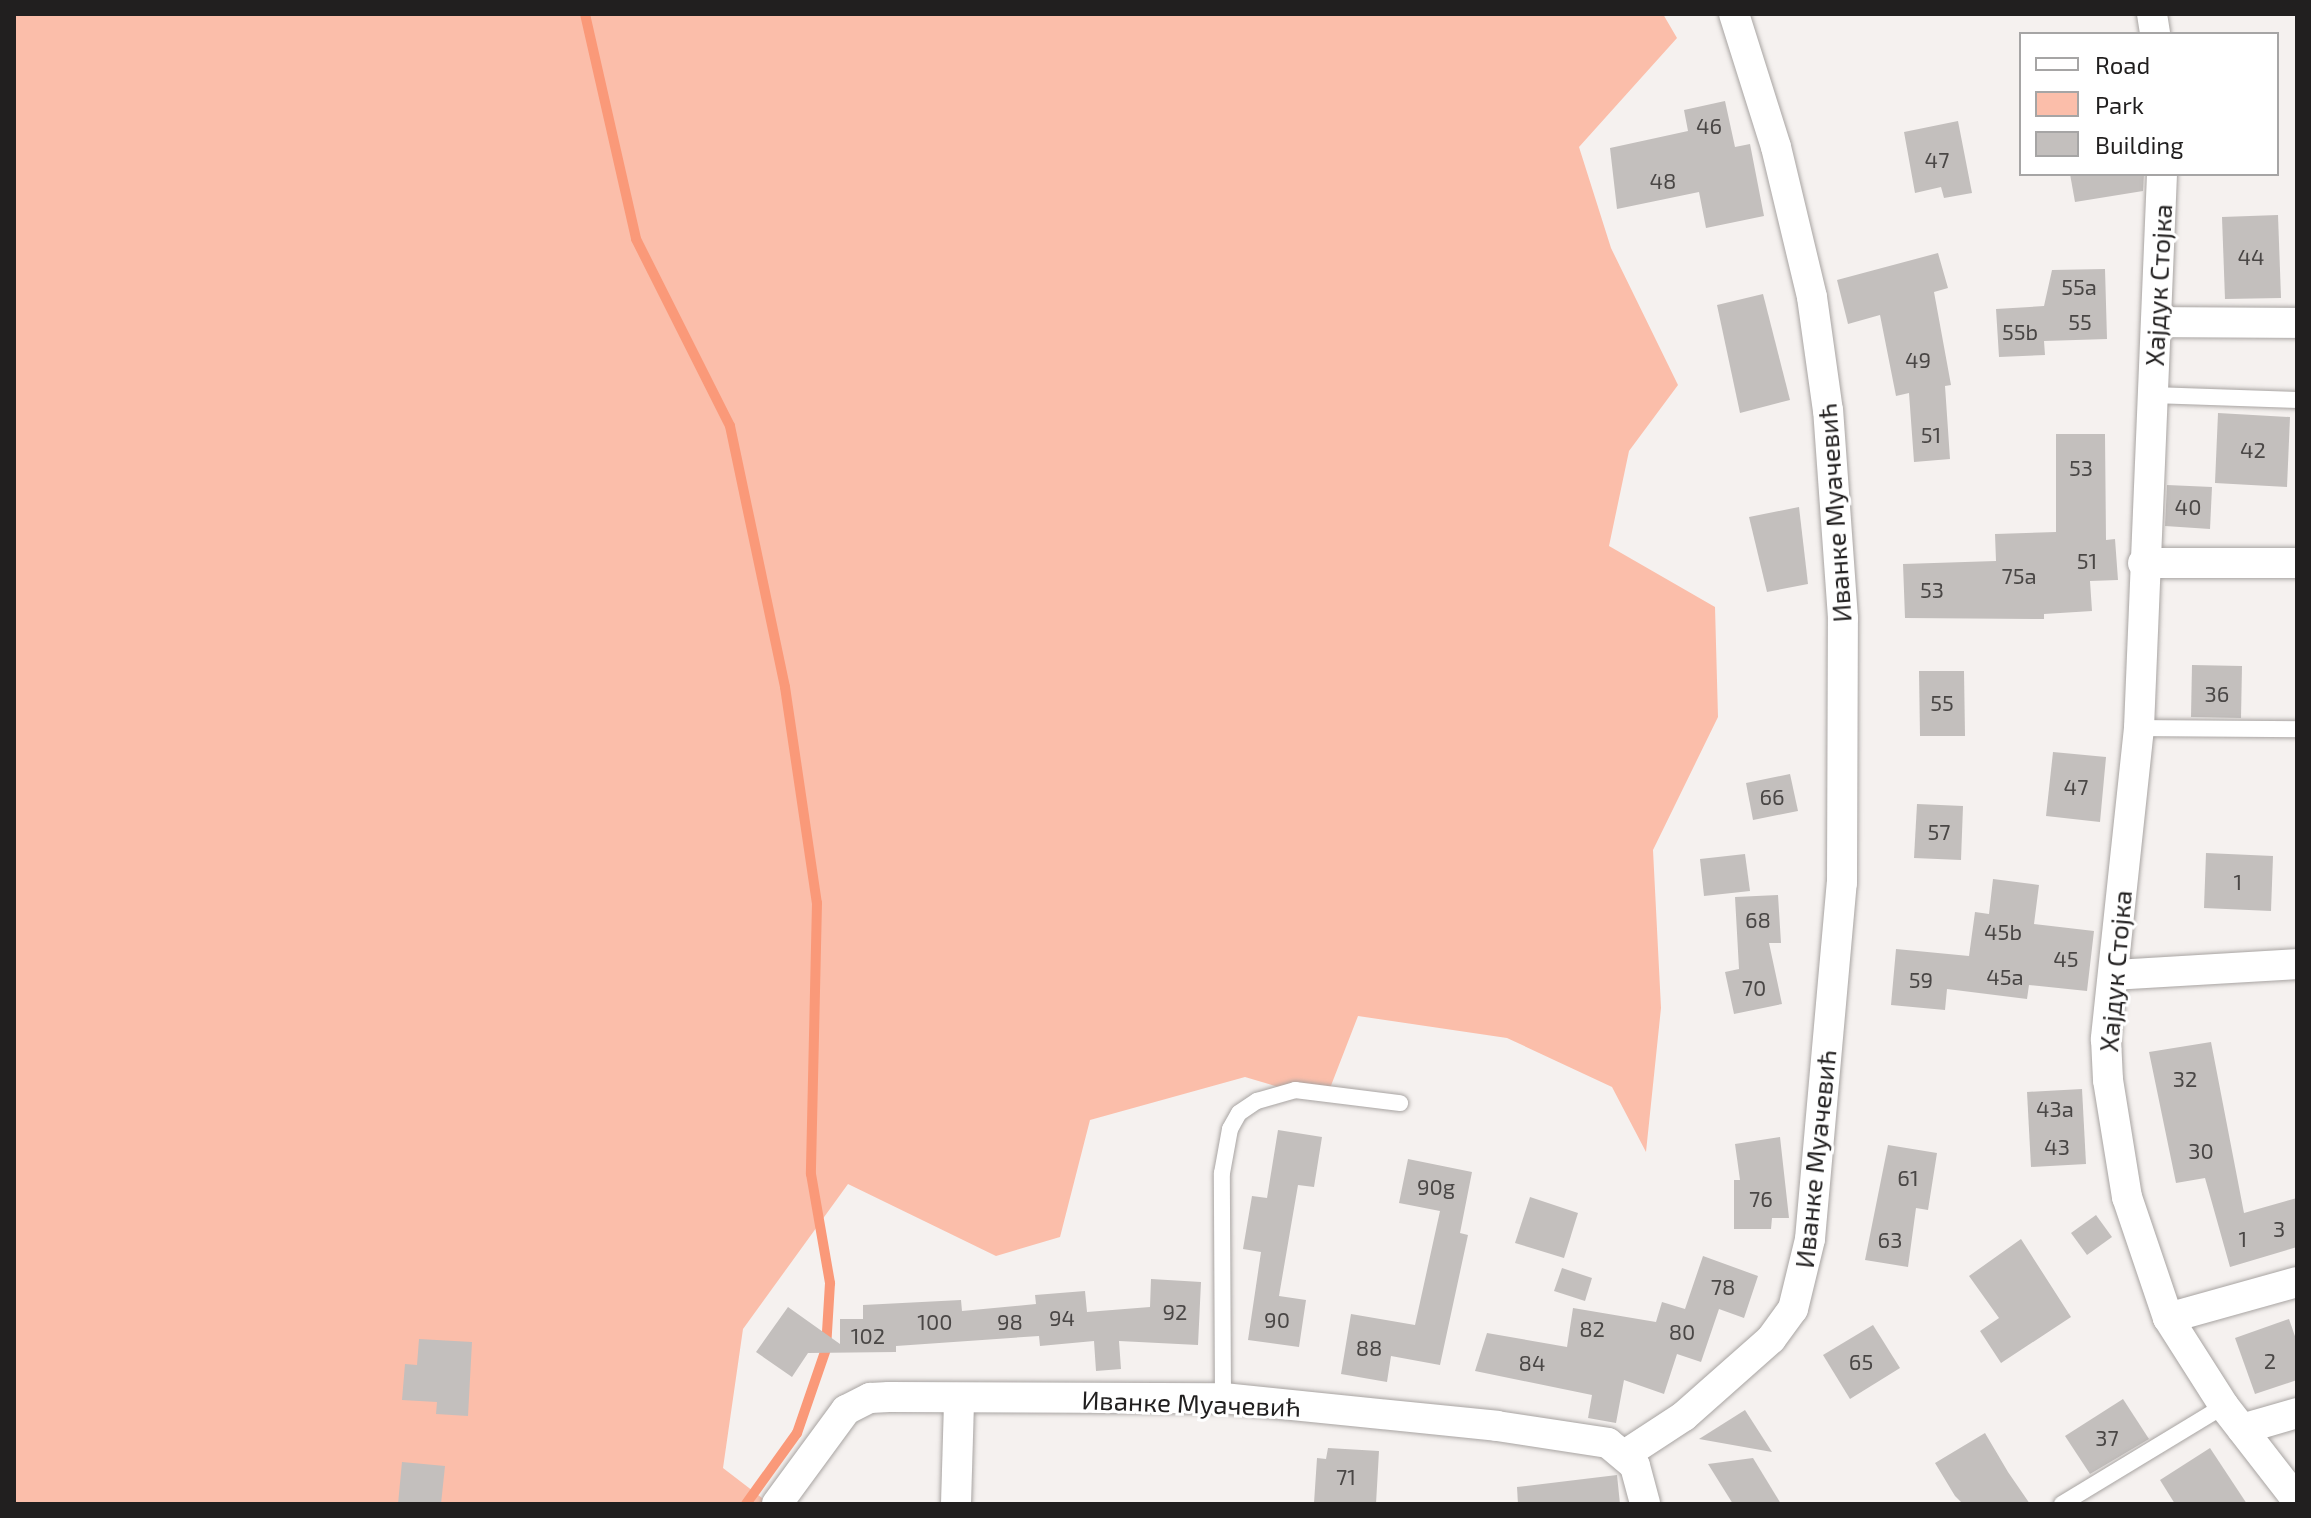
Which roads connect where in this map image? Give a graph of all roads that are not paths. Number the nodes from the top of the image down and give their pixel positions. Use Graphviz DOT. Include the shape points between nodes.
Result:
graph roads {
  1 [pos="1734,14"];
  2 [pos="2162,176"];
  3 [pos="2157,322"];
  4 [pos="2297,323"];
  5 [pos="2153,395"];
  6 [pos="2297,400"];
  7 [pos="2143,563"];
  8 [pos="2297,563"];
  9 [pos="2139,728"];
  10 [pos="2297,729"];
  11 [pos="2297,964"];
  12 [pos="2114,975"];
  13 [pos="1400,1103"];
  14 [pos="2297,1282"];
  15 [pos="2168,1318"];
  16 [pos="1223,1398"];
  17 [pos="959,1400"];
  18 [pos="2297,1413"];
  19 [pos="2233,1418"];
  20 [pos="1626,1454"];
  21 [pos="784,1493"];
  22 [pos="2287,1499"];
  23 [pos="956,1504"];
  24 [pos="1645,1504"];
  25 [pos="2062,1504"];
  1 -- 20 [label="street, Иванке Муачевић" via="1776,147 1809,282 1828,411 1843,618 1842,883 1810,1239 1793,1309 1771,1339 1684,1416"];
  2 -- 3 [label="street, Хајдук Стојка"];
  3 -- 4 [label="street"];
  3 -- 5 [label="street, Хајдук Стојка"];
  5 -- 6 [label="lane, Хајдук Стојка"];
  5 -- 7 [label="street, Хајдук Стојка"];
  7 -- 8 [label="street"];
  7 -- 9 [label="street, Хајдук Стојка"];
  9 -- 10 [label="lane"];
  9 -- 12 [label="street, Хајдук Стојка"];
  11 -- 12 [label="street"];
  12 -- 15 [label="street, Хајдук Стојка" via="2106,1039 2119,1160 2143,1255"];
  13 -- 16 [label="lane" via="1295,1090 1257,1101 1239,1113 1230,1129 1222,1173"];
  14 -- 15 [label="street"];
  15 -- 19 [label="street, Хајдук Стојка"];
  16 -- 17 [label="street, Иванке Муачевић"];
  16 -- 20 [label="street, Иванке Муачевић" via="1497,1426 1608,1443"];
  17 -- 21 [label="street, Иванке Муачевић" via="889,1397 855,1404 823,1436"];
  17 -- 23 [label="street"];
  18 -- 19 [label="street"];
  19 -- 22 [label="street, Хајдук Стојка"];
  19 -- 25 [label="lane"];
  20 -- 24 [label="street" via="1643,1482"];
}
